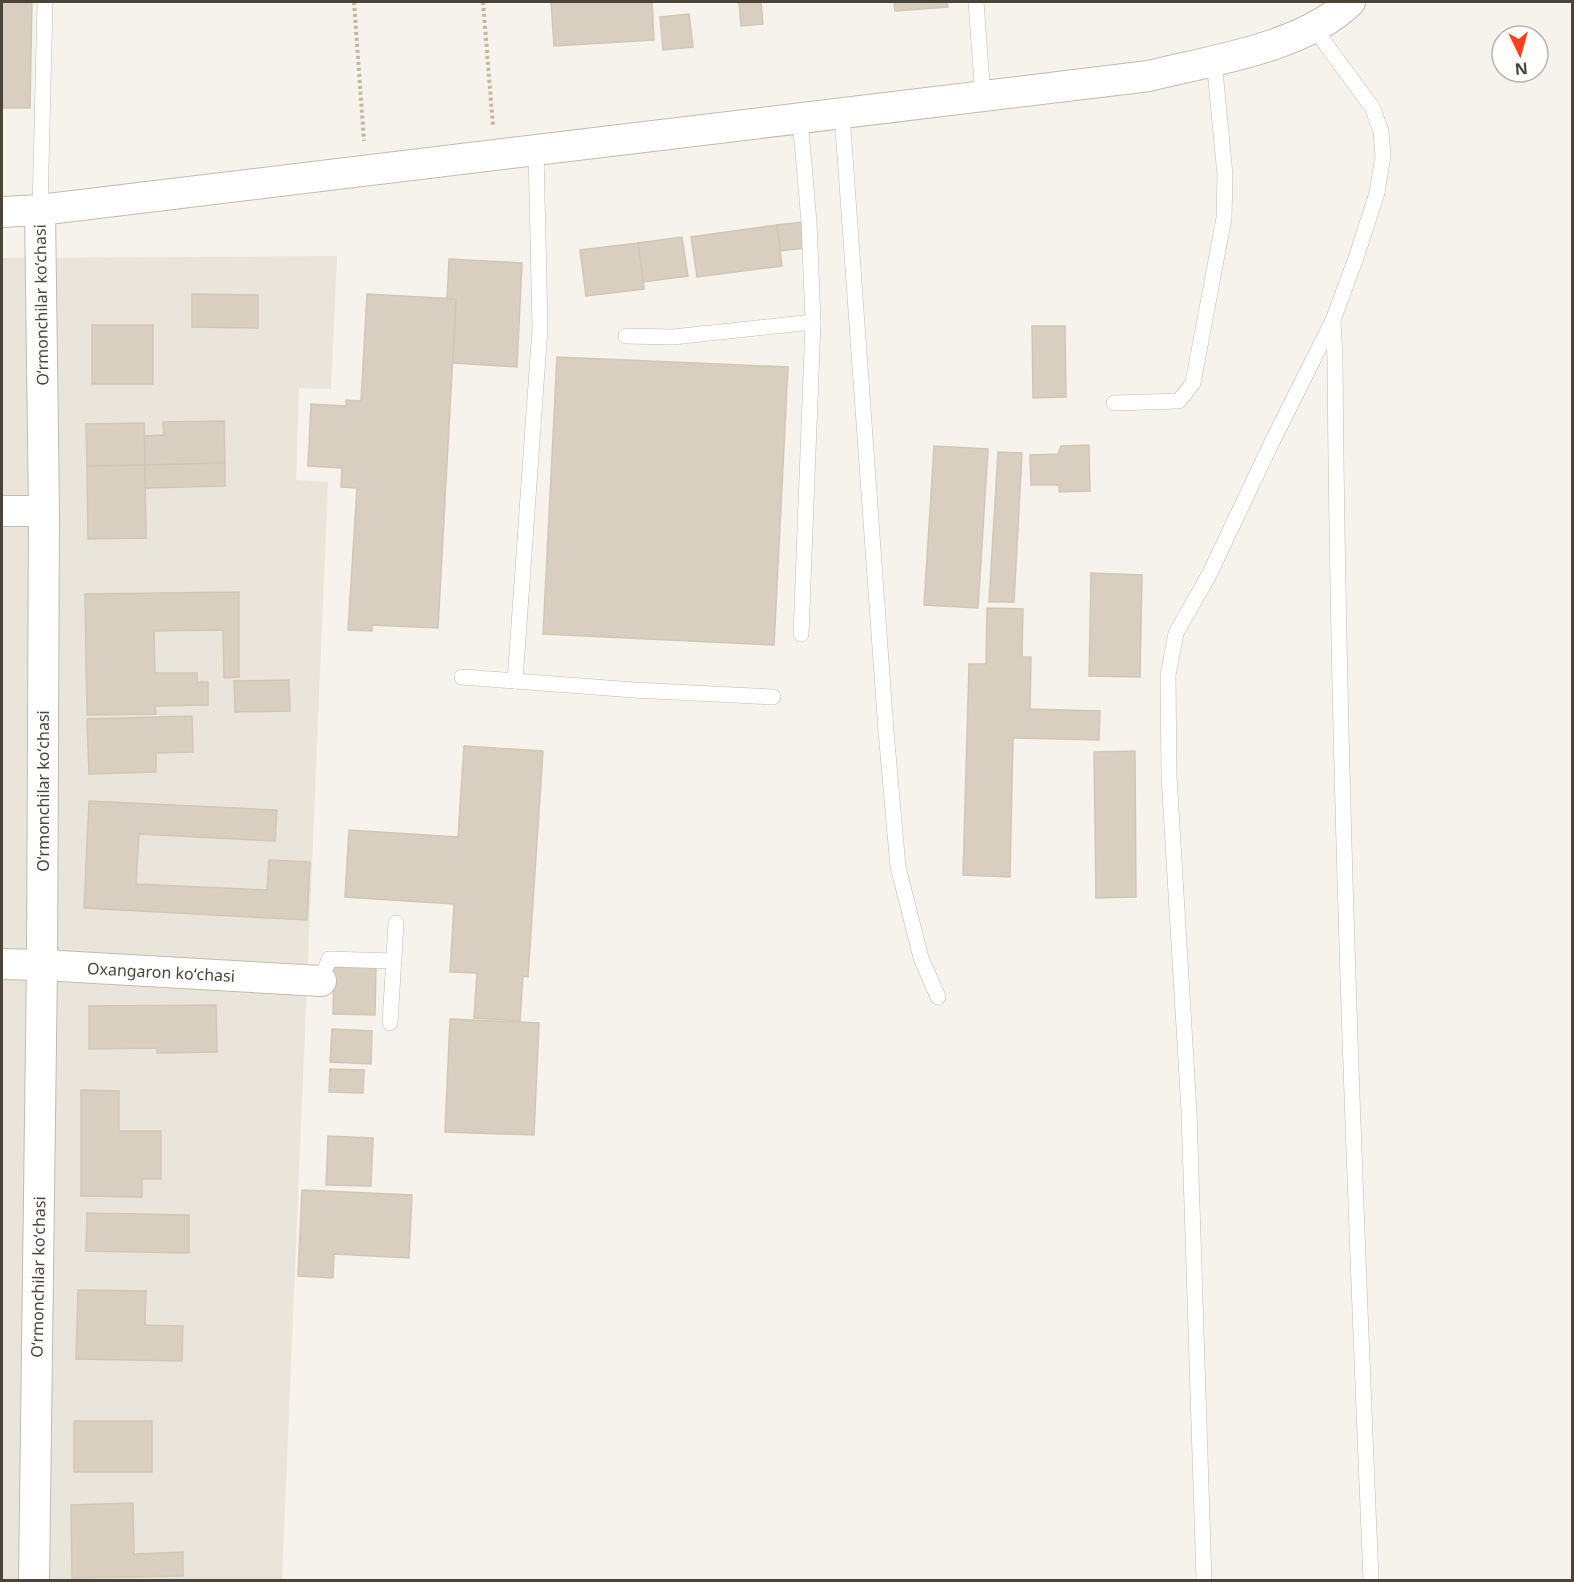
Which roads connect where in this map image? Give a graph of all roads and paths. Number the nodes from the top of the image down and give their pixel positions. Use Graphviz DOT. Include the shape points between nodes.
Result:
graph roads {
  1 [pos="45,2"];
  2 [pos="354,2"];
  3 [pos="483,2"];
  4 [pos="976,2"];
  5 [pos="1350,2"];
  6 [pos="1313,27"];
  7 [pos="1214,60"];
  8 [pos="983,96"];
  9 [pos="842,114"];
  10 [pos="800,119"];
  11 [pos="536,151"];
  12 [pos="495,156"];
  13 [pos="367,172"];
  14 [pos="40,210"];
  15 [pos="2,212"];
  16 [pos="1333,320"];
  17 [pos="813,322"];
  18 [pos="626,336"];
  19 [pos="1114,403"];
  20 [pos="2,511"];
  21 [pos="44,511"];
  22 [pos="801,634"];
  23 [pos="462,677"];
  24 [pos="515,681"];
  25 [pos="773,697"];
  26 [pos="396,922"];
  27 [pos="394,961"];
  28 [pos="2,964"];
  29 [pos="42,965"];
  30 [pos="321,981"];
  31 [pos="938,998"];
  32 [pos="390,1023"];
  33 [pos="34,1581"];
  34 [pos="1204,1581"];
  35 [pos="1371,1581"];
  1 -- 14 [label="lane, Oʻrmonchilar koʻchasi"];
  2 -- 13 [label="path"];
  3 -- 12 [label="path"];
  4 -- 8 [label="lane"];
  5 -- 6 [label="street"];
  6 -- 7 [label="street" via="1286,42"];
  6 -- 16 [label="lane" via="1372,107 1381,131 1383,156 1377,193"];
  7 -- 8 [label="street" via="1149,76"];
  7 -- 19 [label="lane" via="1225,175 1224,218 1193,383 1179,401"];
  8 -- 9 [label="street"];
  9 -- 10 [label="street"];
  9 -- 31 [label="lane" via="898,867 921,958"];
  10 -- 11 [label="street"];
  10 -- 17 [label="lane"];
  11 -- 12 [label="street"];
  11 -- 24 [label="lane" via="540,328"];
  12 -- 13 [label="street"];
  13 -- 14 [label="street"];
  14 -- 15 [label="street"];
  14 -- 21 [label="street, Oʻrmonchilar koʻchasi"];
  16 -- 34 [label="lane" via="1209,575 1176,633 1167,675 1169,776 1189,1111"];
  16 -- 35 [label="lane" via="1352,1125"];
  17 -- 18 [label="lane" via="673,337"];
  17 -- 22 [label="lane"];
  20 -- 21 [label="street"];
  21 -- 29 [label="street, Oʻrmonchilar koʻchasi"];
  23 -- 24 [label="lane"];
  24 -- 25 [label="lane"];
  26 -- 27 [label="lane"];
  27 -- 30 [label="lane" via="329,959"];
  27 -- 32 [label="lane"];
  28 -- 29 [label="street, Oxangaron koʻchasi"];
  29 -- 30 [label="street, Oxangaron koʻchasi"];
  29 -- 33 [label="street, Oʻrmonchilar koʻchasi"];
}
